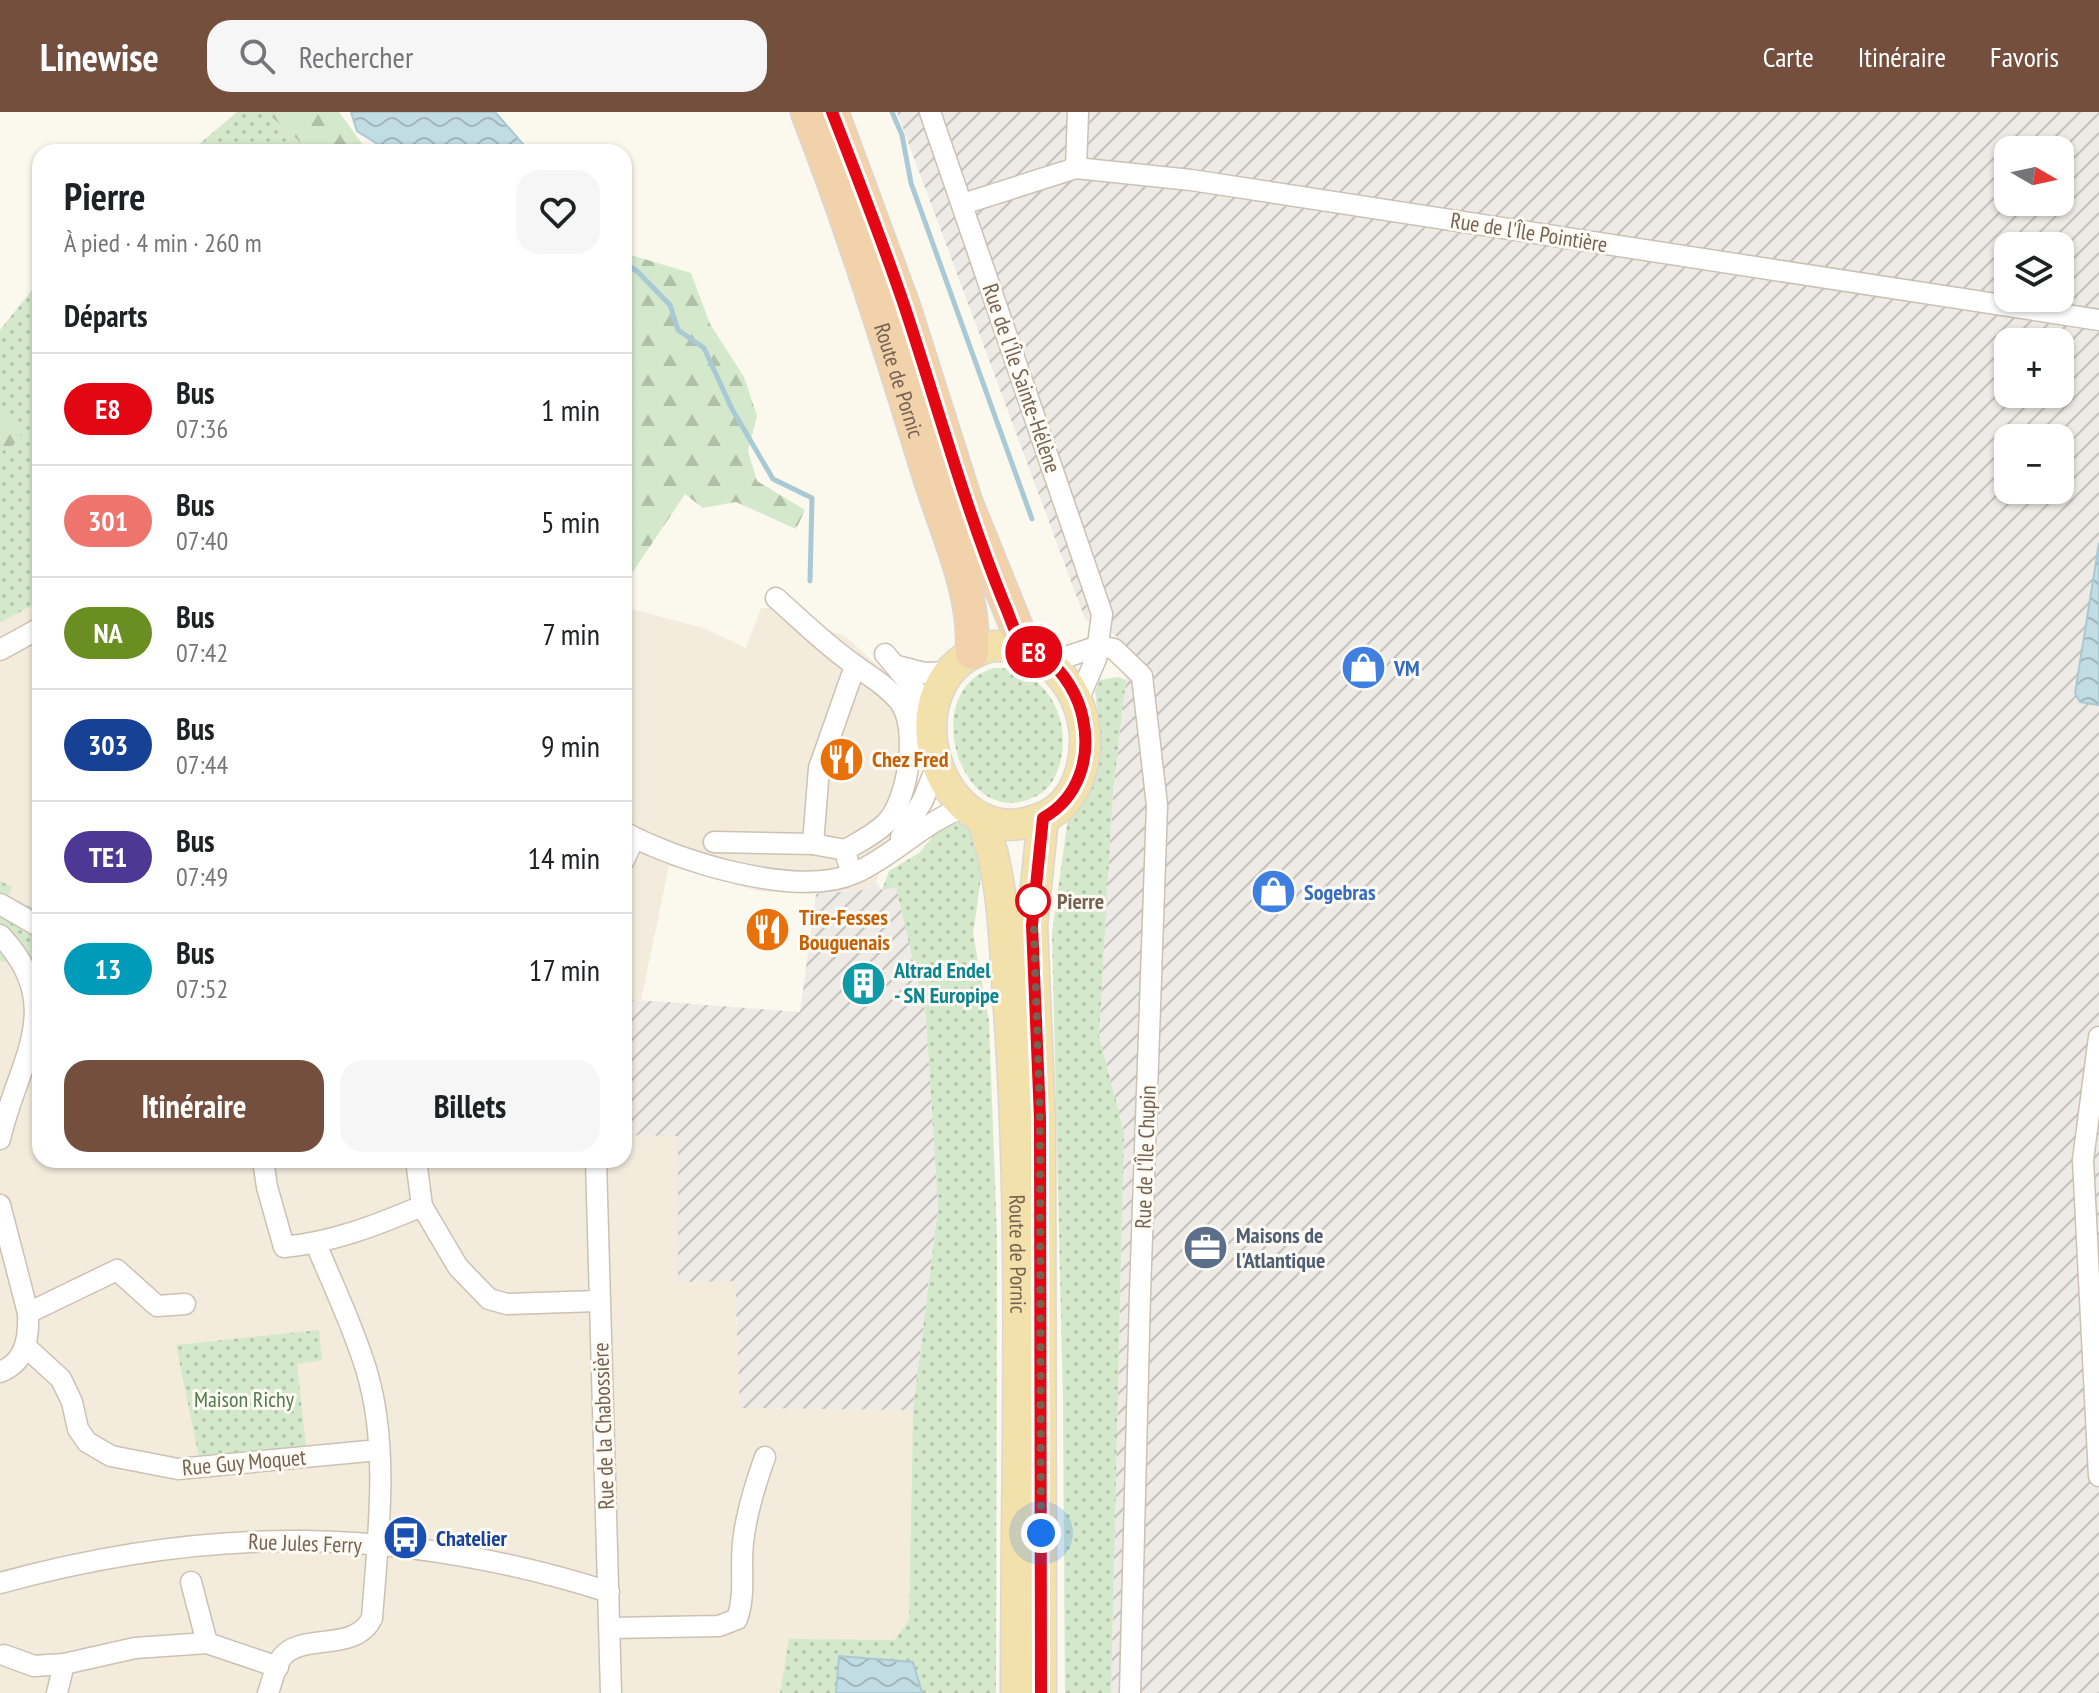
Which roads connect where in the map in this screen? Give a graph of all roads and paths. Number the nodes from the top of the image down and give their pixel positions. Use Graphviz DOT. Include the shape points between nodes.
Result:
graph roads {
  1 [pos="807,112"];
  2 [pos="832,112"];
  3 [pos="930,112"];
  4 [pos="1078,112"];
  5 [pos="1076,168"];
  6 [pos="963,204"];
  7 [pos="2099,320"];
  8 [pos="776,598"];
  9 [pos="32,632"];
  10 [pos="1099,646"];
  11 [pos="0,650"];
  12 [pos="1036,653"];
  13 [pos="960,663"];
  14 [pos="855,666"];
  15 [pos="1078,700"];
  16 [pos="931,720"];
  17 [pos="937,765"];
  18 [pos="1043,818"];
  19 [pos="980,824"];
  20 [pos="632,836"];
  21 [pos="714,842"];
  22 [pos="813,844"];
  23 [pos="845,850"];
  24 [pos="892,850"];
  25 [pos="852,875"];
  26 [pos="0,904"];
  27 [pos="32,922"];
  28 [pos="0,935"];
  29 [pos="32,981"];
  30 [pos="2099,1037"];
  31 [pos="32,1046"];
  32 [pos="0,1139"];
  33 [pos="264,1168"];
  34 [pos="417,1168"];
  35 [pos="596,1168"];
  36 [pos="0,1205"];
  37 [pos="422,1206"];
  38 [pos="316,1244"];
  39 [pos="598,1301"];
  40 [pos="185,1304"];
  41 [pos="28,1313"];
  42 [pos="26,1347"];
  43 [pos="0,1372"];
  44 [pos="379,1450"];
  45 [pos="765,1457"];
  46 [pos="2099,1476"];
  47 [pos="378,1545"];
  48 [pos="191,1582"];
  49 [pos="0,1583"];
  50 [pos="609,1592"];
  51 [pos="610,1628"];
  52 [pos="207,1643"];
  53 [pos="4,1655"];
  54 [pos="64,1664"];
  55 [pos="277,1684"];
  56 [pos="57,1693"];
  57 [pos="611,1693"];
  58 [pos="1016,1693"];
  59 [pos="1041,1693"];
  60 [pos="1130,1693"];
  1 -- 13 [label="highway, Route de Pornic" via="882,315 957,558 970,609"];
  2 -- 12 [label="highway, Route de Pornic" via="904,307 966,502"];
  3 -- 6 [label="street, Rue de l'Île Sainte-Hélène"];
  4 -- 5 [label="street"];
  5 -- 6 [label="street, Rue de l'Île Pointière"];
  5 -- 7 [label="street, Rue de l'Île Pointière" via="1191,180"];
  6 -- 10 [label="street, Rue de l'Île Sainte-Hélène" via="1102,614"];
  8 -- 14 [label="street"];
  9 -- 11 [label="street"];
  10 -- 12 [label="street" via="1076,655"];
  10 -- 15 [label="street"];
  10 -- 60 [label="street, Rue de l'Île Chupin" via="1114,649 1142,676 1157,805"];
  12 -- 13 [label="main road" via="992,646"];
  12 -- 15 [label="main road" via="1059,671"];
  13 -- 16 [label="main road" via="937,695"];
  13 -- 16 [label="street" via="924,673 891,660"];
  14 -- 22 [label="street" via="819,768"];
  14 -- 23 [label="street" via="880,680 902,704 909,728 908,757 906,781 888,822"];
  15 -- 18 [label="main road" via="1085,734 1082,767 1067,800"];
  16 -- 17 [label="main road"];
  17 -- 19 [label="main road"];
  17 -- 24 [label="street" via="919,808"];
  18 -- 19 [label="main road" via="1018,825"];
  18 -- 59 [label="main road, Route de Pornic" via="1032,925 1040,1118"];
  19 -- 24 [label="street" via="938,817"];
  19 -- 58 [label="main road, Route de Pornic" via="1002,902 1015,1084"];
  20 -- 25 [label="street" via="746,876 802,880"];
  21 -- 22 [label="street"];
  22 -- 23 [label="street"];
  23 -- 25 [label="street"];
  24 -- 25 [label="street"];
  26 -- 27 [label="street"];
  28 -- 29 [label="street"];
  30 -- 46 [label="street" via="2083,1160"];
  31 -- 32 [label="street"];
  33 -- 38 [label="street" via="284,1247"];
  34 -- 37 [label="street"];
  35 -- 39 [label="street, Rue de la Chabossière"];
  36 -- 41 [label="street"];
  37 -- 38 [label="street" via="367,1230"];
  37 -- 39 [label="street" via="458,1267 489,1299 507,1304"];
  38 -- 44 [label="street" via="367,1370"];
  39 -- 50 [label="street, Rue de la Chabossière"];
  40 -- 41 [label="street" via="157,1306 117,1270"];
  41 -- 42 [label="street"];
  42 -- 43 [label="street"];
  42 -- 44 [label="street, Rue Guy Moquet" via="61,1379 87,1442 111,1456 178,1469"];
  44 -- 47 [label="street"];
  45 -- 51 [label="street" via="745,1531 743,1603 737,1619 719,1626"];
  47 -- 49 [label="street, Rue Jules Ferry" via="280,1538 183,1544 64,1565"];
  47 -- 50 [label="street, Rue Jules Ferry" via="474,1557"];
  47 -- 55 [label="street" via="367,1629 290,1650"];
  48 -- 52 [label="street"];
  50 -- 51 [label="street, Rue de la Chabossière"];
  51 -- 57 [label="street, Rue de la Chabossière"];
  52 -- 54 [label="street" via="135,1648"];
  52 -- 55 [label="street"];
  53 -- 54 [label="street" via="34,1666"];
  54 -- 56 [label="street"];
}
